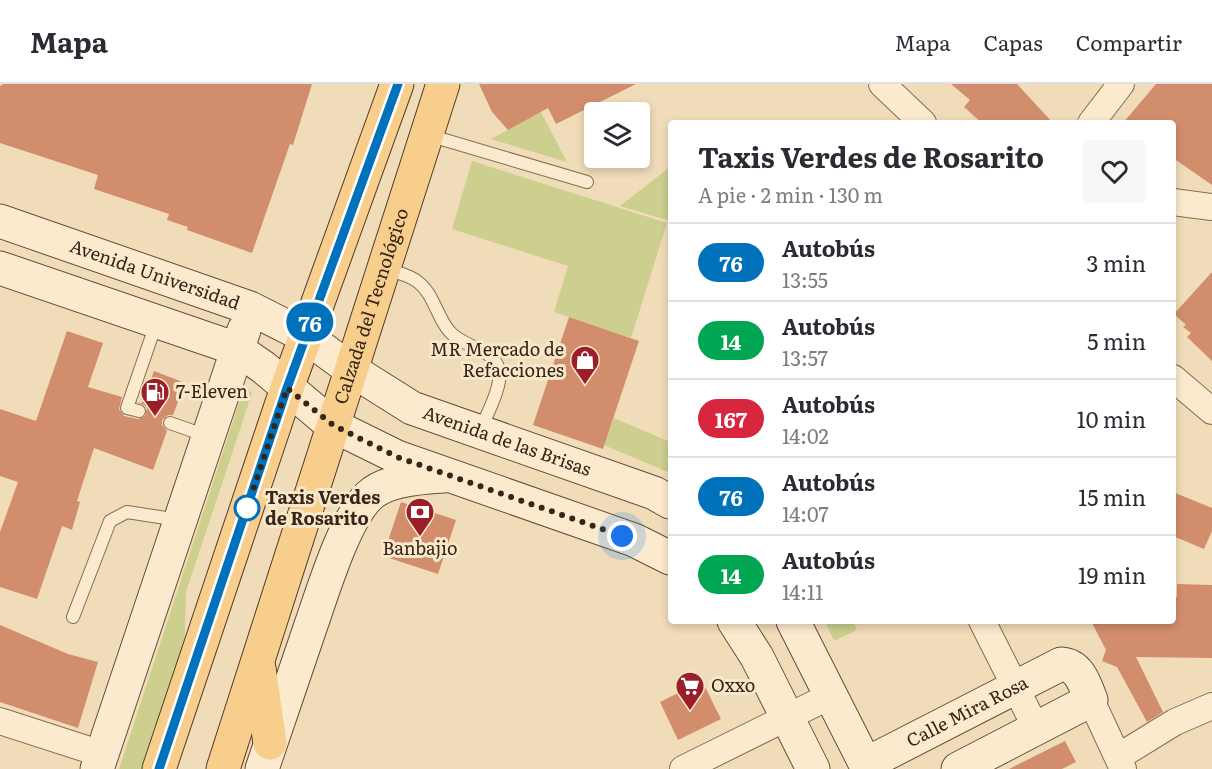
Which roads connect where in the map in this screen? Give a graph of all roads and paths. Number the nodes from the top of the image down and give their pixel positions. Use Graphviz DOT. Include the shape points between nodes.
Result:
graph roads {
  1 [pos="398,84"];
  2 [pos="443,84"];
  3 [pos="882,84"];
  4 [pos="1121,84"];
  5 [pos="920,120"];
  6 [pos="1093,120"];
  7 [pos="426,135"];
  8 [pos="587,182"];
  9 [pos="1176,201"];
  10 [pos="1212,207"];
  11 [pos="0,222"];
  12 [pos="0,268"];
  13 [pos="383,268"];
  14 [pos="250,308"];
  15 [pos="157,321"];
  16 [pos="305,336"];
  17 [pos="237,349"];
  18 [pos="350,369"];
  19 [pos="1176,381"];
  20 [pos="287,388"];
  21 [pos="139,411"];
  22 [pos="1212,411"];
  23 [pos="170,423"];
  24 [pos="333,425"];
  25 [pos="480,432"];
  26 [pos="208,436"];
  27 [pos="450,476"];
  28 [pos="668,501"];
  29 [pos="180,520"];
  30 [pos="668,557"];
  31 [pos="73,617"];
  32 [pos="736,624"];
  33 [pos="795,624"];
  34 [pos="984,624"];
  35 [pos="258,662"];
  36 [pos="1016,687"];
  37 [pos="832,695"];
  38 [pos="1091,700"];
  39 [pos="1212,706"];
  40 [pos="787,717"];
  41 [pos="0,721"];
  42 [pos="1036,728"];
  43 [pos="266,756"];
  44 [pos="99,761"];
  45 [pos="1121,763"];
  46 [pos="867,767"];
  47 [pos="159,769"];
  48 [pos="223,769"];
  49 [pos="683,769"];
  50 [pos="813,769"];
  51 [pos="958,769"];
  1 -- 16 [label="main road"];
  2 -- 7 [label="main road, Calzada del Tecnológico"];
  3 -- 5 [label="street"];
  4 -- 6 [label="street"];
  7 -- 8 [label="lane"];
  7 -- 13 [label="main road, Calzada del Tecnológico"];
  9 -- 10 [label="street"];
  11 -- 14 [label="street, Avenida Universidad"];
  12 -- 15 [label="street"];
  13 -- 18 [label="main road, Calzada del Tecnológico"];
  13 -- 25 [label="lane" via="418,281 450,332 490,355 499,368 501,379"];
  14 -- 16 [label="street, Avenida Universidad"];
  14 -- 17 [label="street"];
  15 -- 17 [label="street"];
  15 -- 21 [label="lane" via="127,408"];
  16 -- 18 [label="street, Avenida Universidad"];
  16 -- 20 [label="main road"];
  17 -- 20 [label="street"];
  17 -- 26 [label="street"];
  18 -- 24 [label="main road, Calzada del Tecnológico"];
  18 -- 25 [label="street, Avenida de las Brisas" via="412,408"];
  19 -- 22 [label="street"];
  20 -- 24 [label="street"];
  20 -- 47 [label="main road"];
  23 -- 26 [label="lane"];
  24 -- 27 [label="street" via="397,457"];
  24 -- 35 [label="main road, Calzada del Tecnológico"];
  25 -- 28 [label="street, Avenida de las Brisas"];
  26 -- 29 [label="street"];
  27 -- 30 [label="street" via="633,540"];
  27 -- 43 [label="street" via="393,483 370,495 352,521 328,576"];
  29 -- 31 [label="lane" via="127,513 110,521"];
  29 -- 44 [label="street"];
  32 -- 40 [label="street"];
  33 -- 37 [label="street"];
  34 -- 36 [label="street"];
  35 -- 43 [label="main road"];
  35 -- 48 [label="main road, Calzada del Tecnológico"];
  36 -- 38 [label="street, Calle Mira Rosa" via="1061,664 1079,673"];
  36 -- 42 [label="street"];
  36 -- 46 [label="street, Calle Mira Rosa"];
  37 -- 40 [label="street"];
  37 -- 46 [label="street"];
  38 -- 42 [label="street"];
  38 -- 45 [label="street"];
  39 -- 45 [label="street" via="1174,722"];
  40 -- 49 [label="street"];
  40 -- 50 [label="street"];
  41 -- 44 [label="street"];
  42 -- 51 [label="street"];
}
